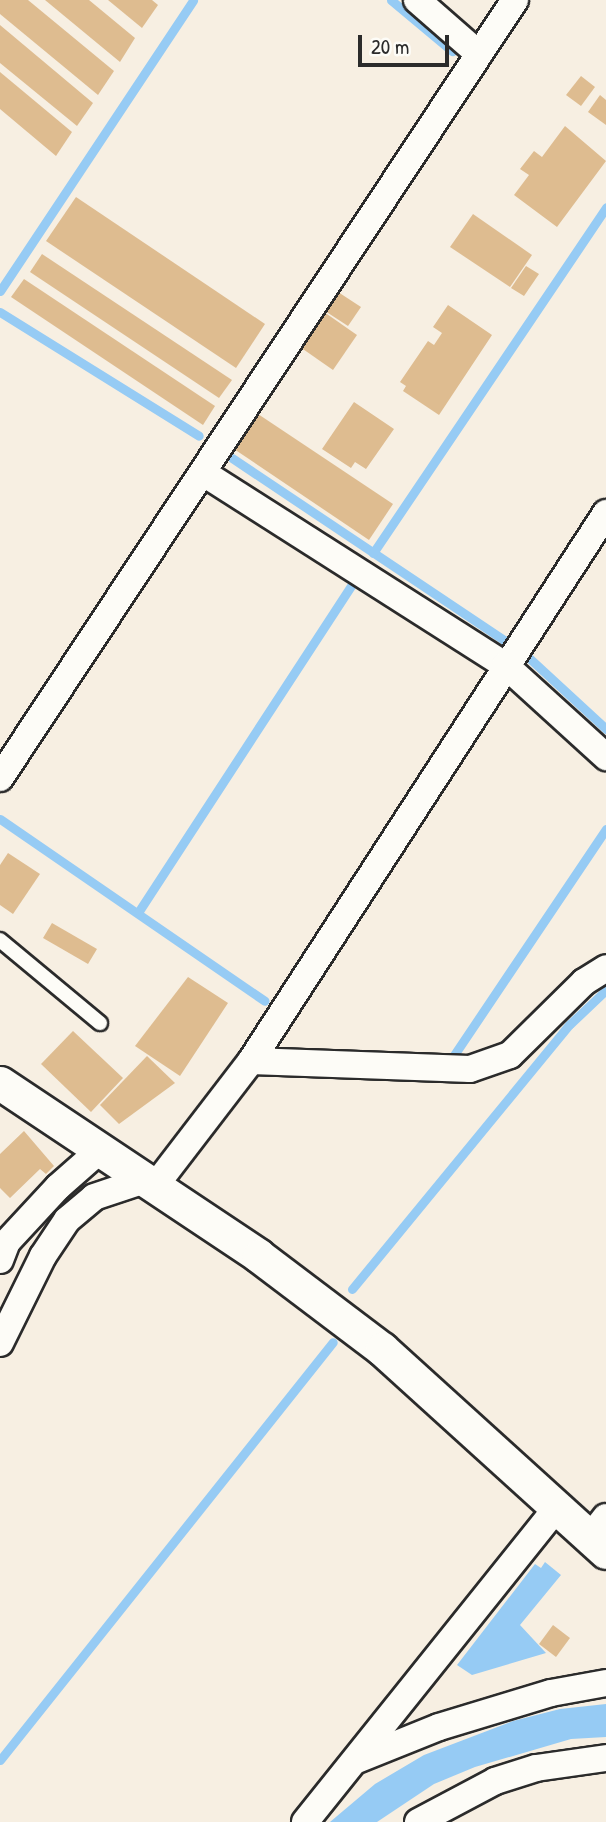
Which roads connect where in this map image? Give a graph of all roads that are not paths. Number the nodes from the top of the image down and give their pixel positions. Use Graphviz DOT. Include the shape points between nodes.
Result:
graph roads {
  1 [pos="417,0"];
  2 [pos="515,0"];
  3 [pos="479,54"];
  4 [pos="205,474"];
  5 [pos="606,513"];
  6 [pos="505,665"];
  7 [pos="606,757"];
  8 [pos="0,778"];
  9 [pos="0,940"];
  10 [pos="606,968"];
  11 [pos="100,1023"];
  12 [pos="251,1062"];
  13 [pos="0,1083"];
  14 [pos="100,1150"];
  15 [pos="150,1183"];
  16 [pos="0,1260"];
  17 [pos="0,1343"];
  18 [pos="558,1506"];
  19 [pos="601,1535"];
  20 [pos="606,1683"];
  21 [pos="606,1758"];
  22 [pos="355,1761"];
  23 [pos="305,1822"];
  24 [pos="418,1822"];
  1 -- 3 [label="street"];
  2 -- 3 [label="street"];
  3 -- 4 [label="street"];
  4 -- 6 [label="street"];
  4 -- 8 [label="street"];
  5 -- 6 [label="street"];
  6 -- 7 [label="street"];
  6 -- 12 [label="street"];
  9 -- 11 [label="lane"];
  10 -- 12 [label="street" via="584,982 510,1055 470,1069"];
  12 -- 15 [label="street"];
  13 -- 14 [label="street"];
  14 -- 15 [label="street"];
  14 -- 16 [label="street" via="7,1242"];
  15 -- 17 [label="street" via="94,1197 67,1220 43,1256"];
  15 -- 18 [label="street" via="259,1256 382,1349"];
  18 -- 19 [label="street"];
  18 -- 22 [label="street"];
  20 -- 22 [label="street" via="551,1693 452,1723"];
  21 -- 24 [label="street" via="536,1768 495,1781"];
  22 -- 23 [label="street"];
}
